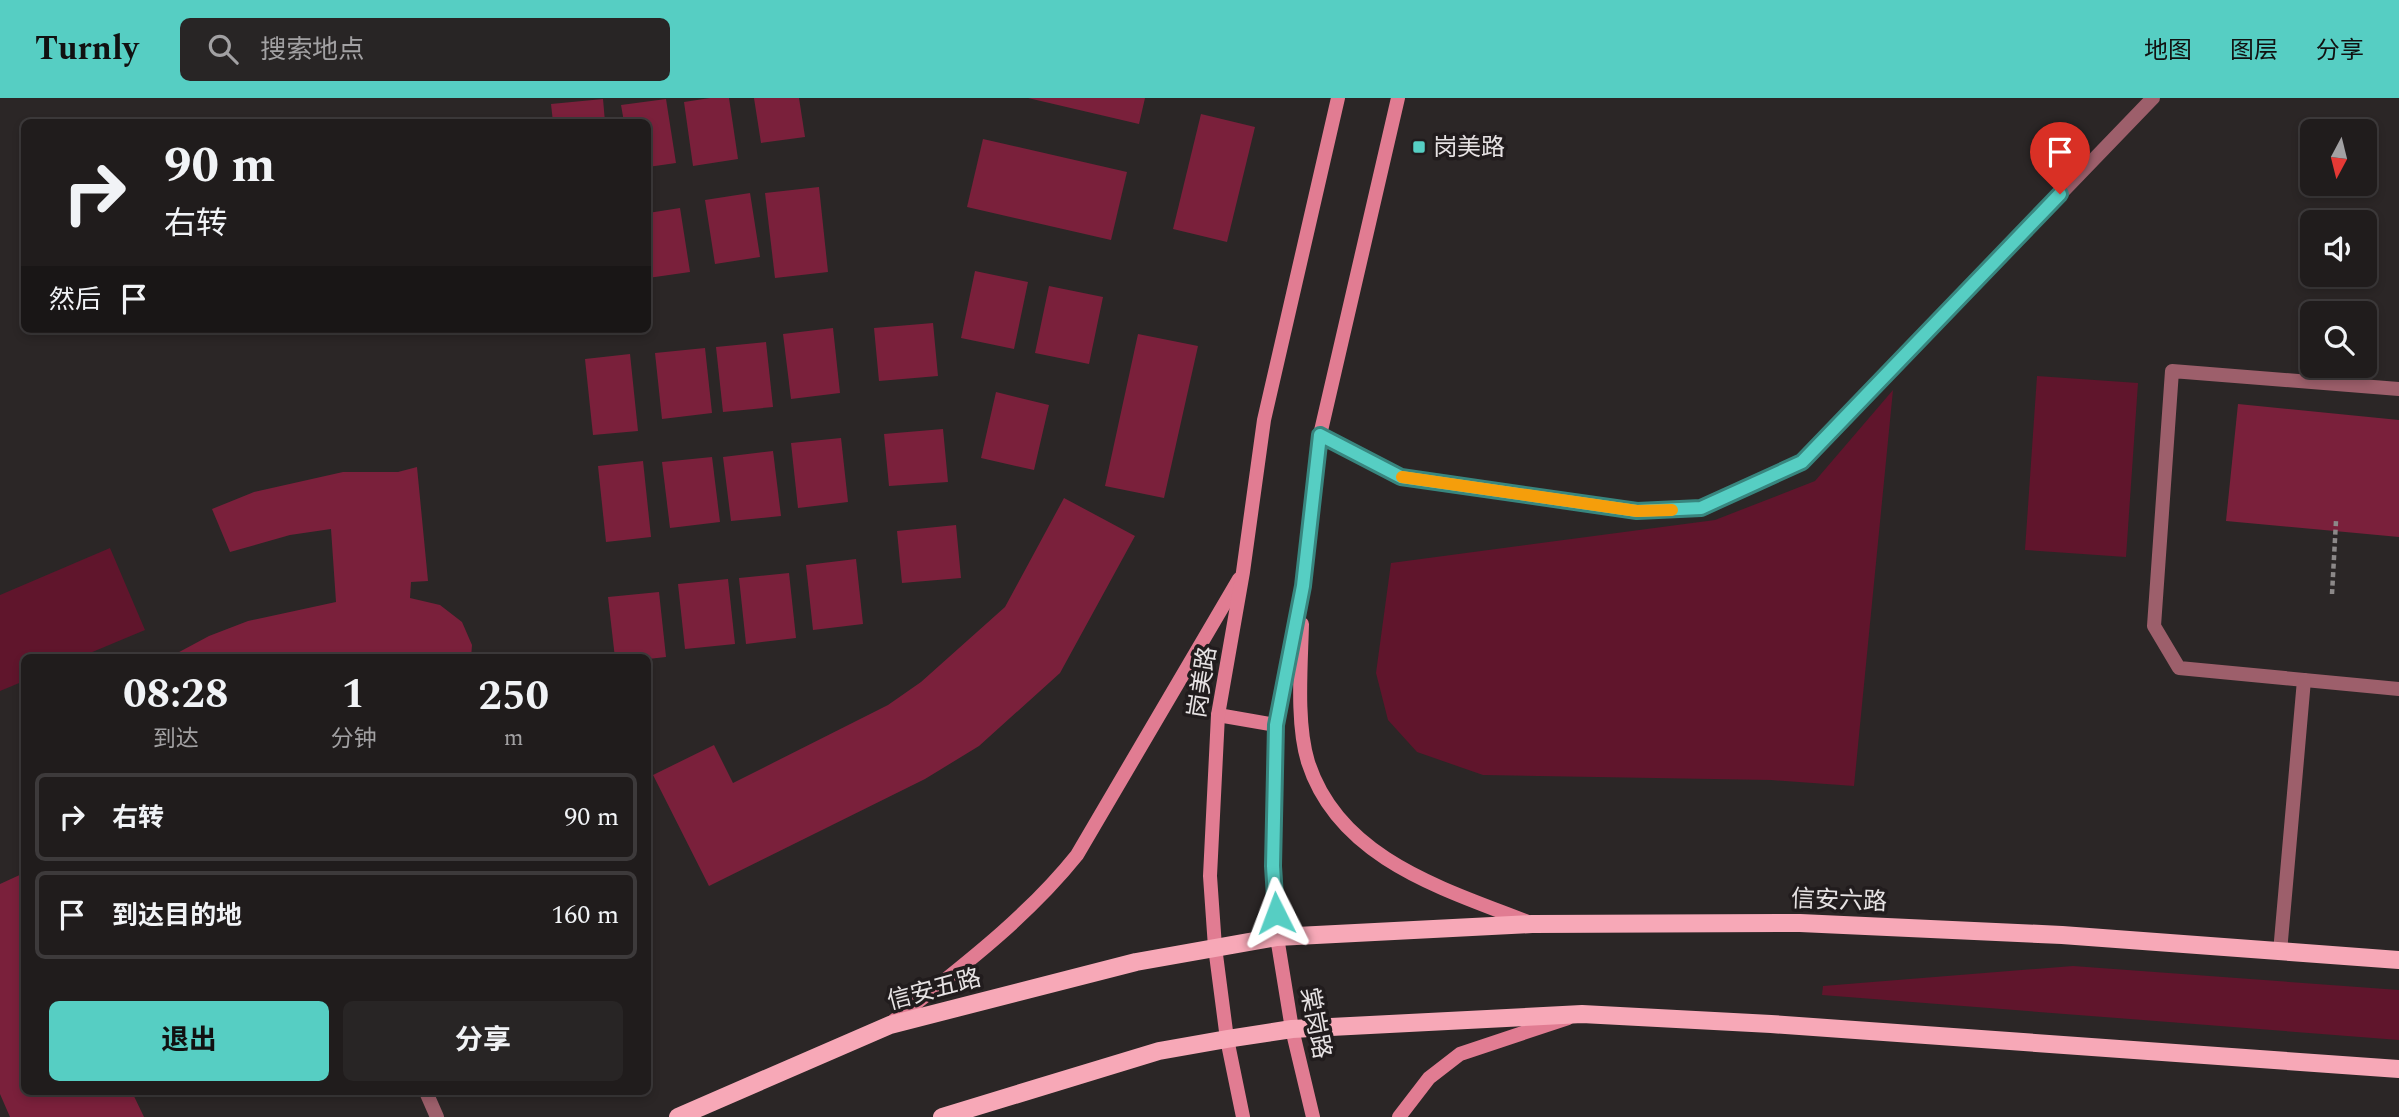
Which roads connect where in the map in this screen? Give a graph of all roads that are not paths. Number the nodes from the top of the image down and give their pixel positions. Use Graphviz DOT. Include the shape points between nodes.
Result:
graph roads {
  1 [pos="1338,98"];
  2 [pos="1398,98"];
  3 [pos="2153,98"];
  4 [pos="2399,389"];
  5 [pos="1320,435"];
  6 [pos="1244,572"];
  7 [pos="1303,586"];
  8 [pos="2304,680"];
  9 [pos="2399,690"];
  10 [pos="1218,715"];
  11 [pos="1276,725"];
  12 [pos="1532,924"];
  13 [pos="1277,937"];
  14 [pos="1215,947"];
  15 [pos="2280,951"];
  16 [pos="2399,960"];
  17 [pos="1582,1014"];
  18 [pos="890,1025"];
  19 [pos="1292,1029"];
  20 [pos="1227,1039"];
  21 [pos="2399,1069"];
  22 [pos="427,1095"];
  23 [pos="437,1117"];
  24 [pos="678,1117"];
  25 [pos="942,1117"];
  26 [pos="1243,1117"];
  27 [pos="1313,1117"];
  28 [pos="1399,1117"];
  1 -- 6 [label="main road, 岗美路" via="1264,420"];
  2 -- 5 [label="main road"];
  3 -- 5 [label="lane" via="1802,462 1701,508 1637,511 1401,477"];
  4 -- 8 [label="lane" via="2172,371 2154,626 2179,668"];
  5 -- 7 [label="main road"];
  6 -- 10 [label="main road, 岗美路"];
  6 -- 18 [label="main road" via="1077,855 984,948"];
  7 -- 11 [label="main road"];
  7 -- 12 [label="main road" via="1301,710 1308,761 1322,795 1352,832 1415,877"];
  8 -- 9 [label="lane"];
  8 -- 15 [label="lane"];
  10 -- 11 [label="main road"];
  10 -- 14 [label="main road, 岗美路" via="1210,857"];
  11 -- 13 [label="main road" via="1273,866"];
  12 -- 13 [label="main road, 信安六路"];
  12 -- 15 [label="main road, 信安六路" via="1800,923"];
  13 -- 14 [label="main road, 信安五路"];
  13 -- 19 [label="main road, 棠岗路"];
  14 -- 18 [label="main road, 信安五路" via="1136,962"];
  14 -- 20 [label="main road"];
  15 -- 16 [label="main road, 信安六路"];
  17 -- 19 [label="main road"];
  17 -- 21 [label="main road"];
  17 -- 28 [label="main road" via="1460,1054 1429,1079"];
  18 -- 24 [label="main road, 信安五路"];
  19 -- 20 [label="main road"];
  19 -- 27 [label="main road, 棠岗路"];
  20 -- 25 [label="main road" via="1159,1051"];
  20 -- 26 [label="main road"];
  22 -- 23 [label="lane"];
}
